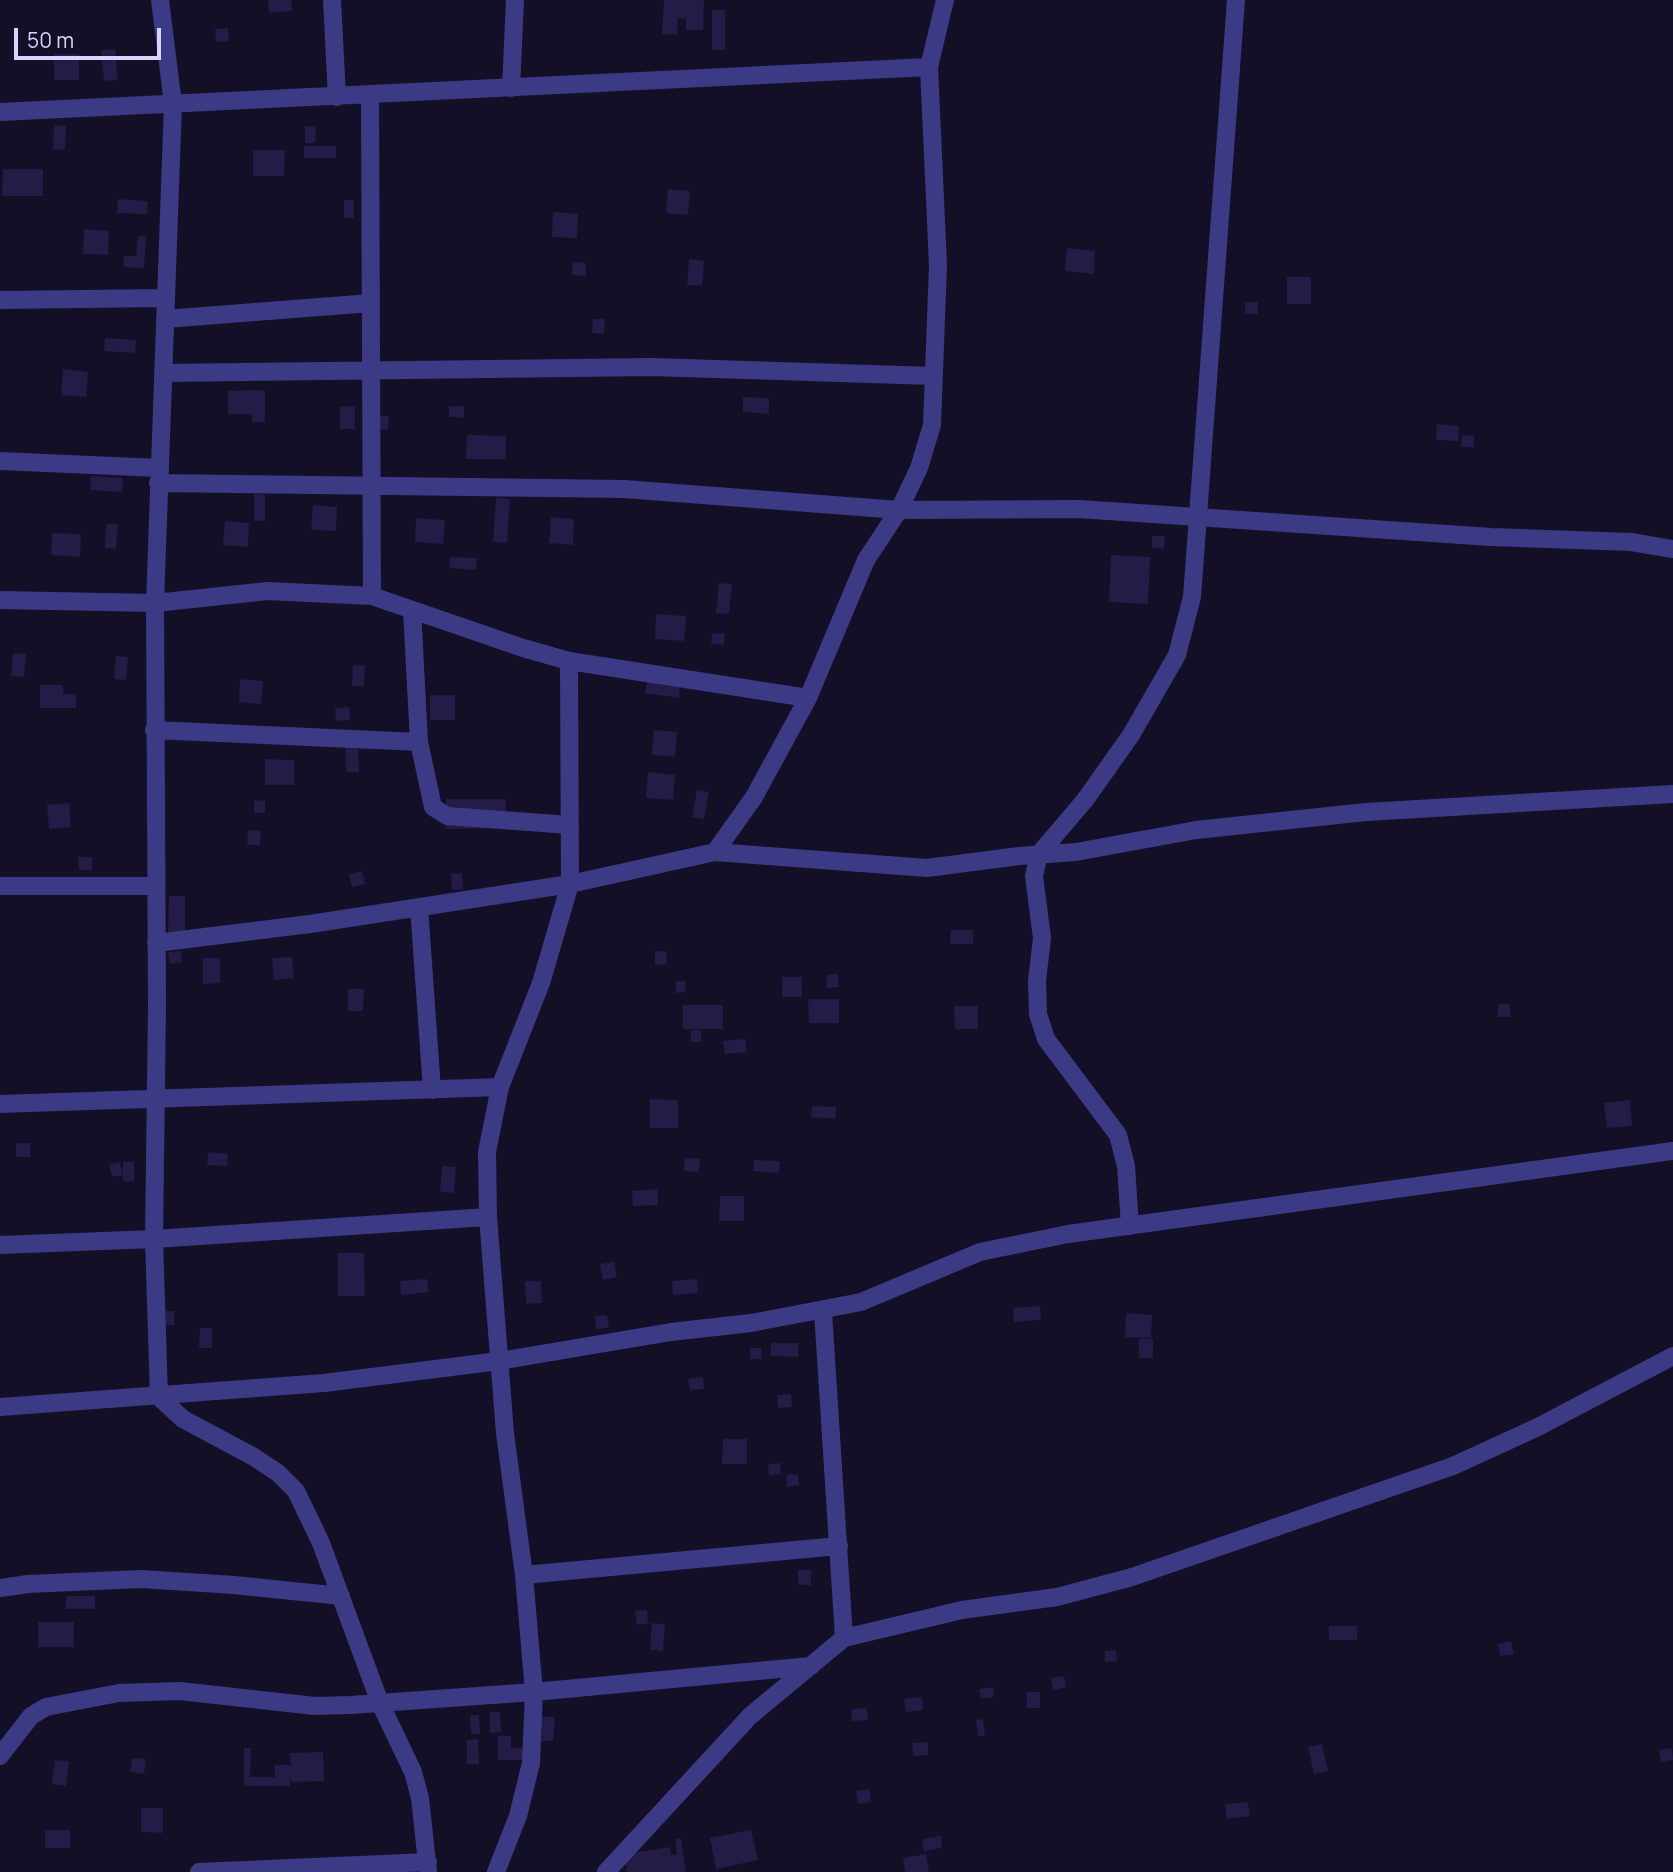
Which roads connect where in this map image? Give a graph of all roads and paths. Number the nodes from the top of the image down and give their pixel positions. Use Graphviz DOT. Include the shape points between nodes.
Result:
graph roads {
  1 [pos="160,0"];
  2 [pos="332,0"];
  3 [pos="515,0"];
  4 [pos="945,0"];
  5 [pos="1236,0"];
  6 [pos="929,68"];
  7 [pos="511,88"];
  8 [pos="370,95"];
  9 [pos="337,97"];
  10 [pos="173,104"];
  11 [pos="0,111"];
  12 [pos="165,299"];
  13 [pos="0,300"];
  14 [pos="371,303"];
  15 [pos="165,318"];
  16 [pos="371,372"];
  17 [pos="163,373"];
  18 [pos="934,376"];
  19 [pos="0,461"];
  20 [pos="159,476"];
  21 [pos="372,486"];
  22 [pos="899,510"];
  23 [pos="1196,519"];
  24 [pos="1673,549"];
  25 [pos="372,596"];
  26 [pos="0,600"];
  27 [pos="155,603"];
  28 [pos="412,610"];
  29 [pos="569,661"];
  30 [pos="808,698"];
  31 [pos="155,730"];
  32 [pos="419,742"];
  33 [pos="1673,794"];
  34 [pos="570,825"];
  35 [pos="715,852"];
  36 [pos="1039,854"];
  37 [pos="570,884"];
  38 [pos="0,886"];
  39 [pos="155,886"];
  40 [pos="419,907"];
  41 [pos="156,943"];
  42 [pos="500,1087"];
  43 [pos="432,1090"];
  44 [pos="156,1099"];
  45 [pos="0,1104"];
  46 [pos="1673,1151"];
  47 [pos="488,1217"];
  48 [pos="1130,1226"];
  49 [pos="154,1239"];
  50 [pos="0,1245"];
  51 [pos="823,1312"];
  52 [pos="1673,1356"];
  53 [pos="499,1361"];
  54 [pos="159,1397"];
  55 [pos="0,1408"];
  56 [pos="839,1546"];
  57 [pos="524,1574"];
  58 [pos="0,1588"];
  59 [pos="341,1596"];
  60 [pos="844,1639"];
  61 [pos="811,1666"];
  62 [pos="534,1692"];
  63 [pos="380,1703"];
  64 [pos="0,1756"];
  65 [pos="428,1867"];
  66 [pos="200,1872"];
  67 [pos="496,1872"];
  68 [pos="606,1872"];
  1 -- 10 [label="street"];
  2 -- 9 [label="street"];
  3 -- 7 [label="street"];
  4 -- 6 [label="street"];
  5 -- 23 [label="street"];
  6 -- 7 [label="street"];
  6 -- 18 [label="street" via="938,265"];
  7 -- 8 [label="street"];
  8 -- 9 [label="street"];
  8 -- 14 [label="street"];
  9 -- 10 [label="street"];
  10 -- 11 [label="street"];
  10 -- 12 [label="street"];
  12 -- 13 [label="street"];
  12 -- 15 [label="street"];
  14 -- 15 [label="street"];
  14 -- 16 [label="street"];
  15 -- 17 [label="street"];
  16 -- 17 [label="street"];
  16 -- 18 [label="street" via="652,367"];
  16 -- 21 [label="street"];
  17 -- 20 [label="street"];
  18 -- 22 [label="street" via="932,425"];
  19 -- 20 [label="street"];
  20 -- 21 [label="street"];
  20 -- 27 [label="street"];
  21 -- 22 [label="street" via="624,489"];
  21 -- 25 [label="street"];
  22 -- 23 [label="street" via="1079,509"];
  22 -- 30 [label="street" via="866,560"];
  23 -- 24 [label="street" via="1631,542"];
  23 -- 36 [label="street" via="1192,597 1177,655 1131,735"];
  25 -- 27 [label="street" via="268,591"];
  25 -- 28 [label="street"];
  26 -- 27 [label="street"];
  27 -- 31 [label="street"];
  28 -- 29 [label="street"];
  28 -- 32 [label="street"];
  29 -- 30 [label="street"];
  29 -- 34 [label="street"];
  30 -- 35 [label="street" via="754,797"];
  31 -- 32 [label="street"];
  31 -- 39 [label="street"];
  32 -- 34 [label="street" via="430,800 447,816"];
  33 -- 36 [label="street" via="1353,814 1196,830 1076,852"];
  34 -- 37 [label="street"];
  35 -- 36 [label="street" via="927,868"];
  35 -- 37 [label="street"];
  36 -- 48 [label="street" via="1034,876 1042,938 1038,1014 1046,1039 1118,1135 1126,1166"];
  37 -- 40 [label="street"];
  37 -- 42 [label="street" via="541,983"];
  38 -- 39 [label="street"];
  39 -- 41 [label="street"];
  40 -- 41 [label="street"];
  40 -- 43 [label="street"];
  41 -- 44 [label="street"];
  42 -- 43 [label="street"];
  42 -- 47 [label="street" via="487,1152"];
  43 -- 44 [label="street"];
  44 -- 45 [label="street"];
  44 -- 49 [label="street"];
  46 -- 48 [label="street"];
  47 -- 49 [label="street"];
  47 -- 53 [label="street"];
  48 -- 51 [label="street" via="980,1252 897,1290"];
  49 -- 50 [label="street"];
  49 -- 54 [label="street"];
  51 -- 53 [label="street"];
  51 -- 56 [label="street"];
  52 -- 60 [label="street" via="1453,1466 1144,1573 1057,1597 962,1610"];
  53 -- 54 [label="street"];
  53 -- 57 [label="street"];
  54 -- 55 [label="street"];
  54 -- 59 [label="street" via="183,1419 278,1473 296,1491"];
  56 -- 57 [label="street"];
  56 -- 60 [label="street"];
  57 -- 62 [label="street"];
  58 -- 59 [label="street" via="141,1579"];
  59 -- 63 [label="street"];
  60 -- 61 [label="street"];
  61 -- 62 [label="street"];
  61 -- 68 [label="street" via="750,1716"];
  62 -- 63 [label="street"];
  62 -- 67 [label="street" via="531,1763 518,1815"];
  63 -- 64 [label="street" via="315,1706 225,1694 119,1693 46,1707 31,1716"];
  63 -- 65 [label="street" via="413,1772"];
  65 -- 66 [label="street"];
}
